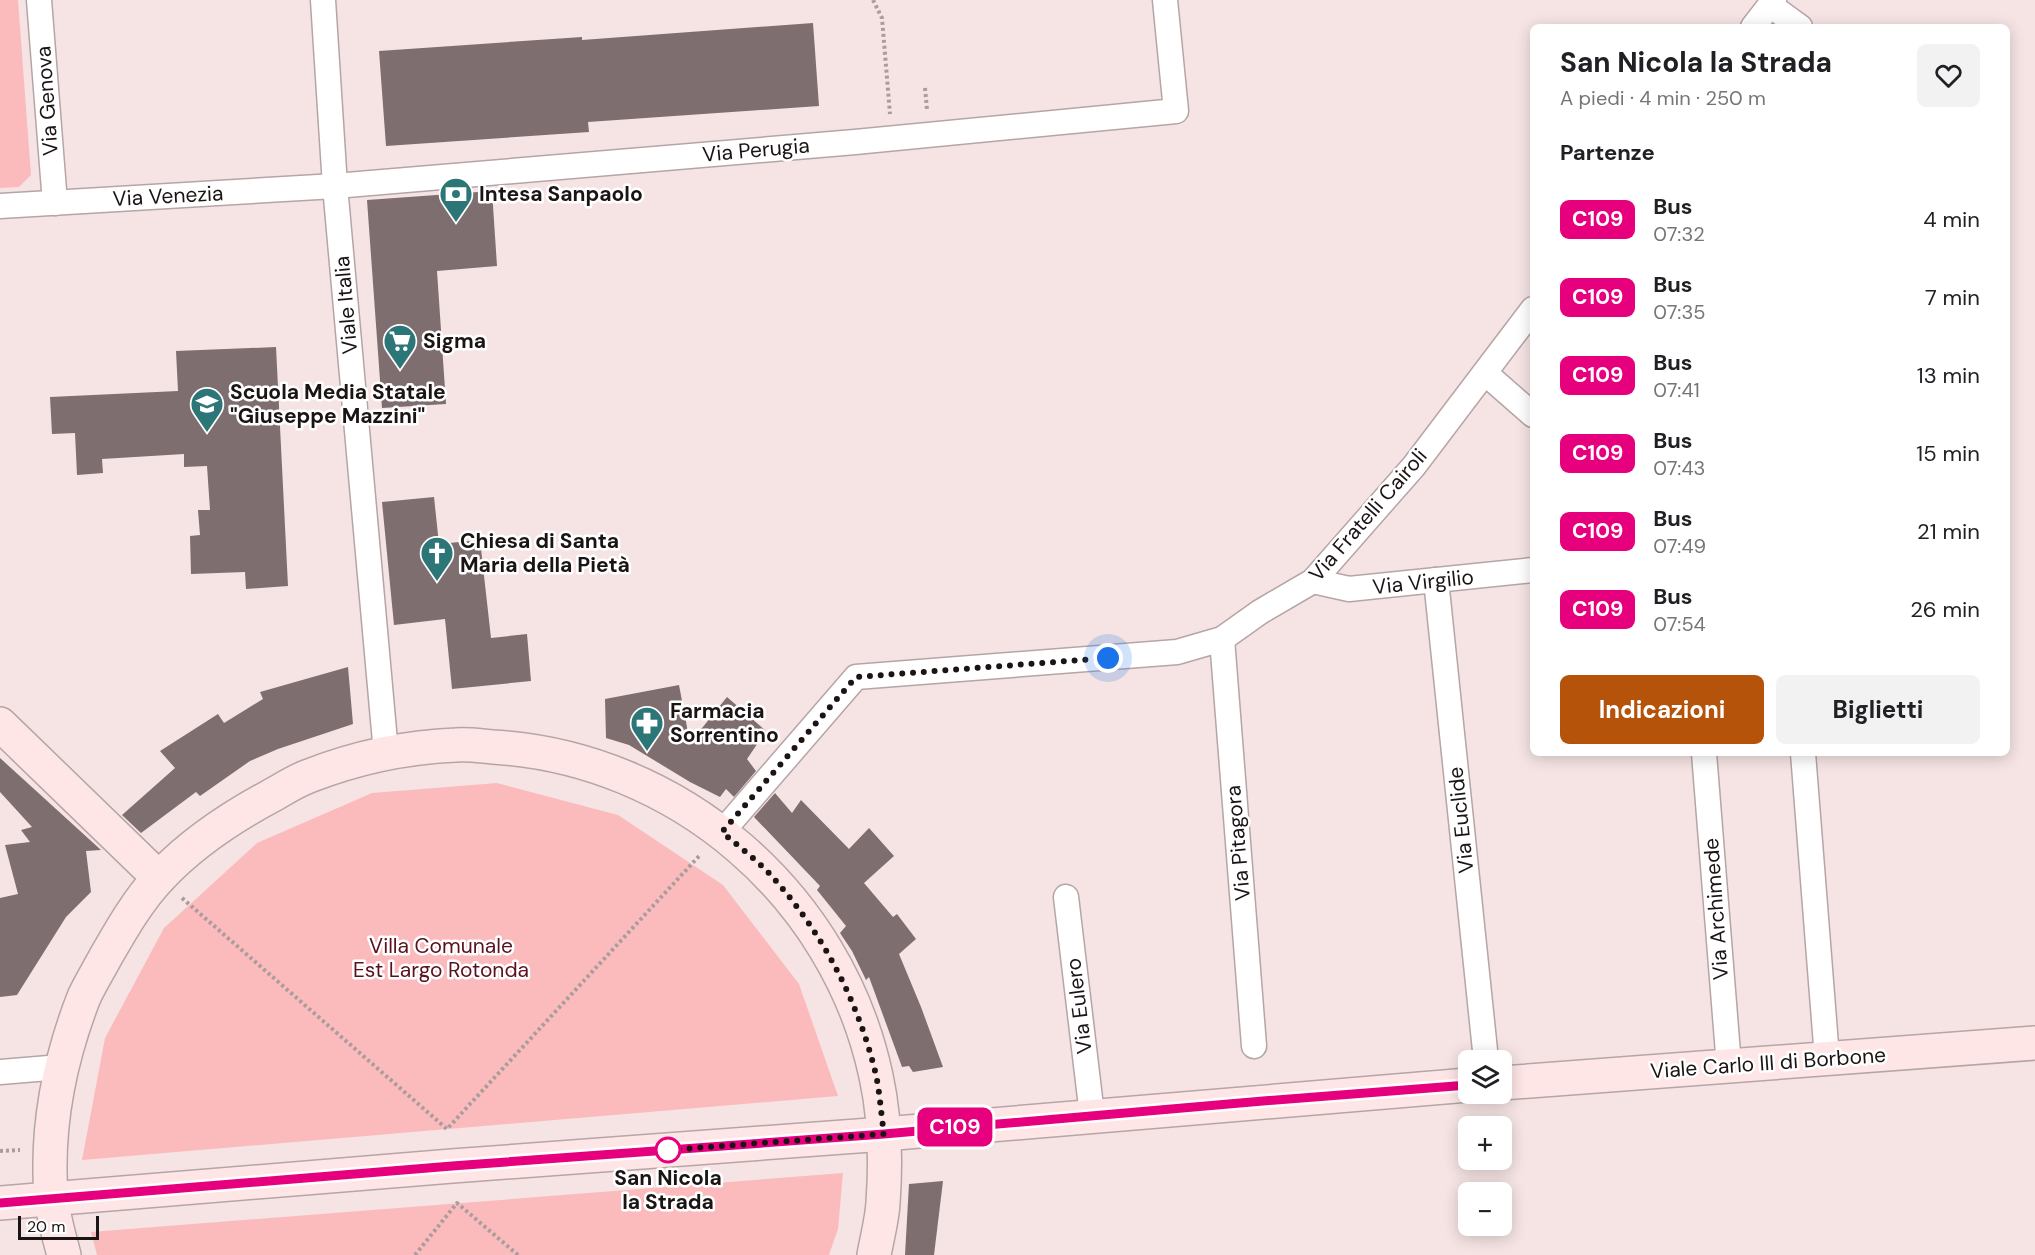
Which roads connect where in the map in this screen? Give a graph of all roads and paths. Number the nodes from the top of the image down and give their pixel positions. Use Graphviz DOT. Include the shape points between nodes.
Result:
graph roads {
  1 [pos="39,0"];
  2 [pos="323,0"];
  3 [pos="873,0"];
  4 [pos="1165,0"];
  5 [pos="1772,2"];
  6 [pos="1755,24"];
  7 [pos="1797,24"];
  8 [pos="891,138"];
  9 [pos="335,186"];
  10 [pos="55,202"];
  11 [pos="0,206"];
  12 [pos="1530,313"];
  13 [pos="1485,373"];
  14 [pos="1530,412"];
  15 [pos="1530,570"];
  16 [pos="1436,580"];
  17 [pos="1313,581"];
  18 [pos="1222,639"];
  19 [pos="0,724"];
  20 [pos="386,753"];
  21 [pos="1704,756"];
  22 [pos="1803,756"];
  23 [pos="722,832"];
  24 [pos="159,878"];
  25 [pos="1066,897"];
  26 [pos="2035,1043"];
  27 [pos="1254,1046"];
  28 [pos="1485,1050"];
  29 [pos="1827,1058"];
  30 [pos="1729,1066"];
  31 [pos="61,1067"];
  32 [pos="0,1072"];
  33 [pos="1512,1082"];
  34 [pos="1458,1086"];
  35 [pos="1092,1116"];
  36 [pos="884,1134"];
  37 [pos="51,1200"];
  38 [pos="0,1203"];
  39 [pos="64,1255"];
  40 [pos="415,1255"];
  41 [pos="518,1255"];
  42 [pos="874,1255"];
  1 -- 10 [label="street, Via Genova"];
  2 -- 9 [label="street, Viale Italia"];
  3 -- 8 [label="path" via="882,18"];
  4 -- 8 [label="street, Via Perugia" via="1176,111"];
  5 -- 6 [label="street"];
  5 -- 7 [label="street"];
  8 -- 9 [label="street, Via Perugia"];
  9 -- 10 [label="street, Via Venezia"];
  9 -- 20 [label="street, Viale Italia"];
  10 -- 11 [label="street, Via Venezia"];
  12 -- 13 [label="street, Via Fratelli Cairoli"];
  13 -- 14 [label="street"];
  13 -- 17 [label="street, Via Fratelli Cairoli" via="1414,466"];
  15 -- 16 [label="street, Via Virgilio"];
  16 -- 17 [label="street, Via Virgilio" via="1349,590"];
  16 -- 28 [label="street, Via Euclide"];
  17 -- 18 [label="street, Via Fratelli Cairoli"];
  18 -- 23 [label="street, Via Fratelli Cairoli" via="1177,652 856,677"];
  18 -- 27 [label="street, Via Pitagora"];
  19 -- 24 [label="main road"];
  20 -- 23 [label="main road" via="456,745 528,749 597,765 663,793"];
  20 -- 24 [label="main road" via="306,777 234,816"];
  21 -- 30 [label="street, Via Archimede"];
  22 -- 29 [label="street"];
  23 -- 24 [label="path" via="447,1129"];
  23 -- 36 [label="main road" via="774,880 804,916 835,965 859,1019 876,1076"];
  24 -- 31 [label="main road" via="122,928 85,995"];
  25 -- 35 [label="street, Via Eulero"];
  26 -- 29 [label="main road, Viale Carlo III di Borbone"];
  29 -- 30 [label="main road, Viale Carlo III di Borbone"];
  30 -- 33 [label="main road, Viale Carlo III di Borbone"];
  31 -- 32 [label="street"];
  31 -- 37 [label="main road" via="50,1147"];
  34 -- 35 [label="main road"];
  35 -- 36 [label="main road"];
  36 -- 37 [label="main road"];
  36 -- 42 [label="main road" via="883,1206"];
  37 -- 38 [label="main road"];
  37 -- 39 [label="main road"];
  40 -- 41 [label="path" via="457,1203"];
}
